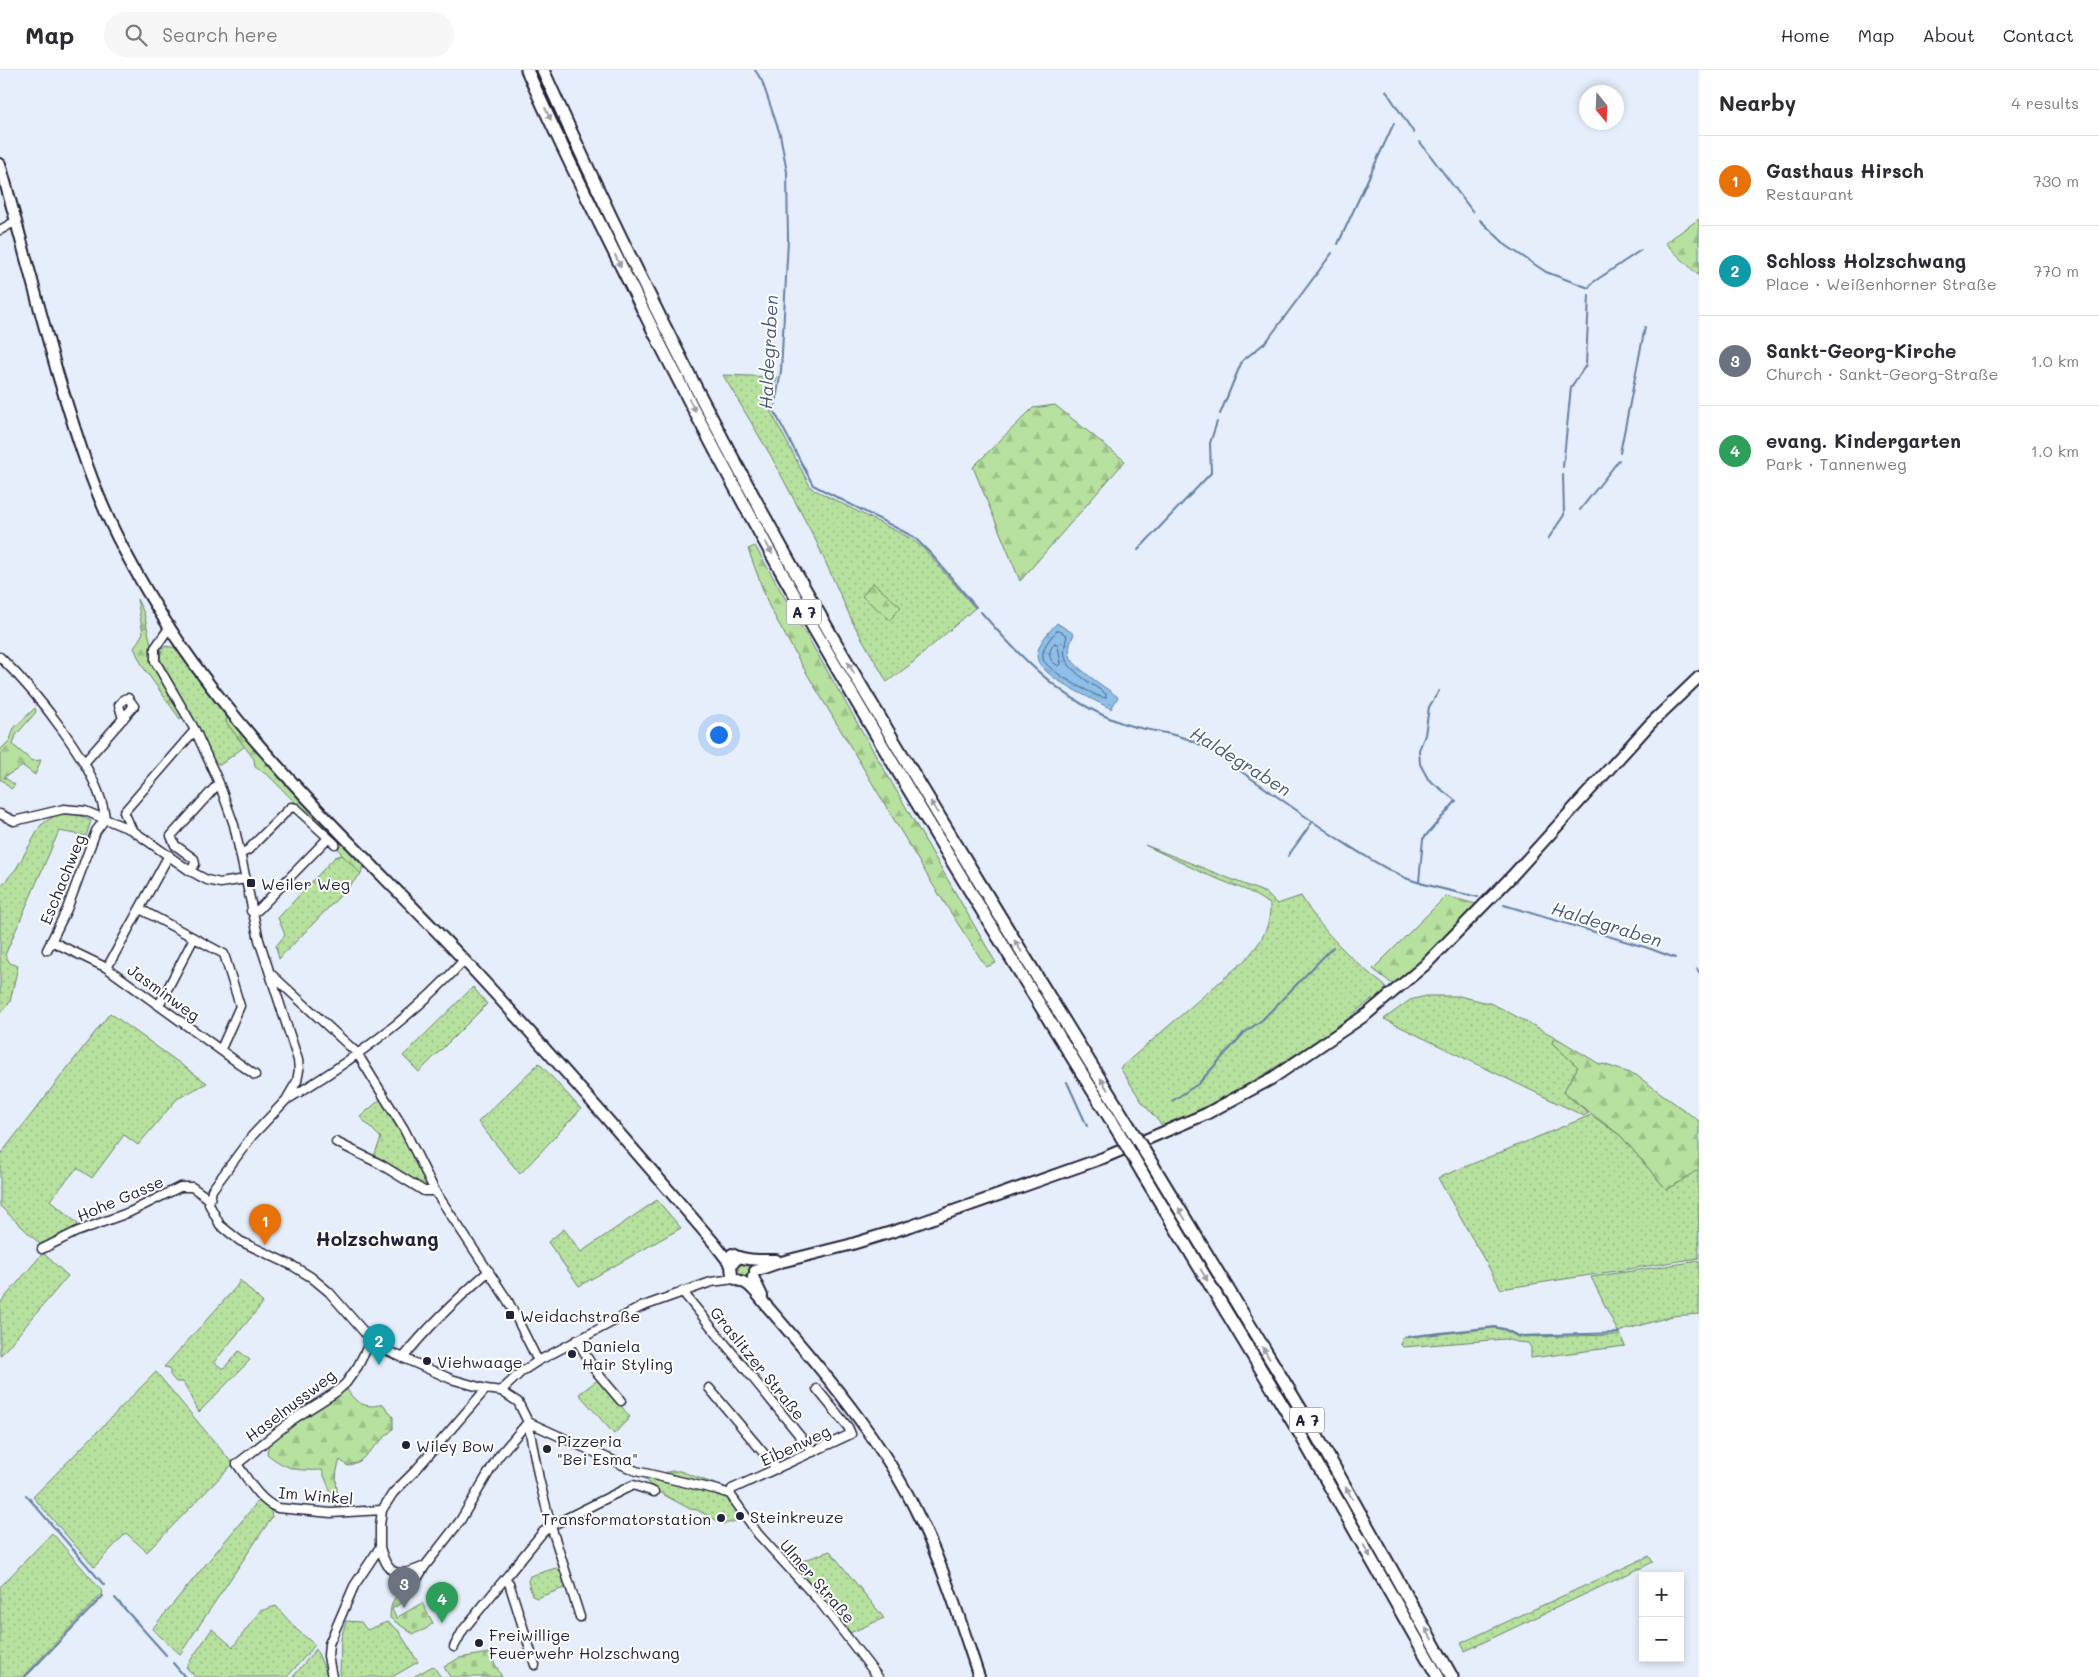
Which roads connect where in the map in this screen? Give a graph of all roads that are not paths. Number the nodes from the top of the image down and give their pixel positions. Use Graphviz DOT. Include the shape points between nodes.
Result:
graph roads {
  1 [pos="527,70"];
  2 [pos="543,70"];
  3 [pos="0,164"];
  4 [pos="16,221"];
  5 [pos="0,230"];
  6 [pos="168,628"];
  7 [pos="0,657"];
  8 [pos="1699,677"];
  9 [pos="122,718"];
  10 [pos="195,730"];
  11 [pos="84,763"];
  12 [pos="219,783"];
  13 [pos="0,814"];
  14 [pos="105,819"];
  15 [pos="132,830"];
  16 [pos="328,838"];
  17 [pos="335,844"];
  18 [pos="242,853"];
  19 [pos="169,856"];
  20 [pos="190,871"];
  21 [pos="246,879"];
  22 [pos="140,909"];
  23 [pos="252,911"];
  24 [pos="194,938"];
  25 [pos="52,941"];
  26 [pos="46,950"];
  27 [pos="464,960"];
  28 [pos="107,968"];
  29 [pos="270,973"];
  30 [pos="159,1005"];
  31 [pos="221,1049"];
  32 [pos="357,1053"];
  33 [pos="255,1075"];
  34 [pos="286,1100"];
  35 [pos="336,1142"];
  36 [pos="435,1191"];
  37 [pos="209,1199"];
  38 [pos="42,1249"];
  39 [pos="750,1260"];
  40 [pos="790,1260"];
  41 [pos="733,1264"];
  42 [pos="489,1271"];
  43 [pos="746,1277"];
  44 [pos="711,1282"];
  45 [pos="682,1291"];
  46 [pos="371,1340"];
  47 [pos="576,1340"];
  48 [pos="403,1358"];
  49 [pos="538,1361"];
  50 [pos="709,1388"];
  51 [pos="817,1389"];
  52 [pos="486,1390"];
  53 [pos="501,1391"];
  54 [pos="621,1402"];
  55 [pos="528,1422"];
  56 [pos="813,1452"];
  57 [pos="237,1464"];
  58 [pos="777,1469"];
  59 [pos="654,1492"];
  60 [pos="730,1494"];
  61 [pos="382,1510"];
  62 [pos="550,1526"];
  63 [pos="380,1547"];
  64 [pos="370,1565"];
  65 [pos="387,1566"];
  66 [pos="425,1566"];
  67 [pos="505,1579"];
  68 [pos="412,1587"];
  69 [pos="580,1617"];
  70 [pos="454,1647"];
  71 [pos="535,1665"];
  72 [pos="332,1677"];
  73 [pos="878,1677"];
  74 [pos="979,1677"];
  75 [pos="1438,1677"];
  76 [pos="1452,1677"];
  1 -- 75 [label="highway, A 7, one-way, bridge" via="670,363 808,618 968,890 1300,1434"];
  76 -- 2 [label="highway, A 7, one-way, bridge" via="1314,1431 832,636 680,356"];
  3 -- 4 [label="main road"];
  4 -- 5 [label="street"];
  4 -- 6 [label="main road" via="73,426 94,483 121,545"];
  6 -- 10 [label="street" via="155,648 155,661"];
  6 -- 27 [label="main road" via="224,703 276,764"];
  7 -- 11 [label="street" via="44,705"];
  8 -- 40 [label="main road" via="1650,724 1512,876 1425,965 1367,1014 1271,1079 1206,1114 1103,1158 902,1228"];
  9 -- 11 [label="street"];
  10 -- 12 [label="street"];
  10 -- 15 [label="street" via="124,812"];
  11 -- 14 [label="street" via="104,807"];
  12 -- 18 [label="street"];
  12 -- 20 [label="street" via="171,836 175,845 194,859 195,864"];
  13 -- 14 [label="street" via="14,821 64,809 85,811"];
  14 -- 15 [label="street"];
  14 -- 25 [label="street, Eschachweg" via="96,831"];
  15 -- 19 [label="street"];
  16 -- 17 [label="street"];
  16 -- 18 [label="street" via="291,806"];
  16 -- 23 [label="street" via="258,910"];
  18 -- 21 [label="street"];
  19 -- 20 [label="street"];
  19 -- 22 [label="street"];
  20 -- 21 [label="street" via="220,883"];
  21 -- 23 [label="street"];
  22 -- 24 [label="street"];
  22 -- 28 [label="street"];
  23 -- 29 [label="street"];
  24 -- 30 [label="street"];
  24 -- 31 [label="street" via="224,954 240,1002 240,1010"];
  25 -- 26 [label="street, Eschachweg"];
  25 -- 28 [label="street, Jasminweg"];
  27 -- 32 [label="street" via="392,1028"];
  27 -- 41 [label="main road"];
  28 -- 30 [label="street, Jasminweg"];
  29 -- 32 [label="street"];
  29 -- 34 [label="street" via="298,1060 297,1081"];
  30 -- 31 [label="street, Jasminweg"];
  31 -- 33 [label="street, Jasminweg"];
  32 -- 34 [label="street"];
  32 -- 36 [label="street" via="404,1129"];
  34 -- 37 [label="street" via="252,1136 218,1180"];
  35 -- 36 [label="street" via="424,1191"];
  36 -- 42 [label="street"];
  37 -- 38 [label="street, Hohe Gasse" via="192,1186 180,1187"];
  37 -- 46 [label="street" via="215,1218 224,1230 310,1277 329,1292"];
  39 -- 40 [label="main road"];
  39 -- 41 [label="main road" via="744,1257"];
  39 -- 43 [label="main road"];
  40 -- 43 [label="main road"];
  41 -- 43 [label="main road"];
  41 -- 44 [label="street"];
  42 -- 48 [label="street" via="448,1307"];
  42 -- 49 [label="street"];
  43 -- 44 [label="street"];
  43 -- 74 [label="main road" via="852,1410 907,1494 934,1552"];
  44 -- 45 [label="street"];
  45 -- 47 [label="street" via="641,1307"];
  45 -- 56 [label="street, Graslitzer Straße"];
  46 -- 48 [label="street"];
  46 -- 57 [label="street, Haselnussweg" via="358,1366 336,1392 295,1418"];
  47 -- 49 [label="street"];
  47 -- 54 [label="street"];
  48 -- 52 [label="street"];
  49 -- 53 [label="street"];
  50 -- 58 [label="street"];
  51 -- 56 [label="street, Eibenweg" via="851,1434"];
  52 -- 53 [label="street"];
  52 -- 61 [label="street" via="393,1493"];
  53 -- 55 [label="street" via="518,1402"];
  55 -- 60 [label="street" via="636,1471"];
  55 -- 62 [label="street"];
  55 -- 66 [label="street" via="498,1457 460,1522"];
  56 -- 58 [label="street, Eibenweg"];
  57 -- 61 [label="street, Im Winkel" via="261,1496 278,1508 331,1513"];
  58 -- 60 [label="street, Eibenweg" via="732,1490"];
  59 -- 62 [label="street" via="633,1485"];
  60 -- 73 [label="street, Ulmer Straße" via="758,1534 820,1602"];
  61 -- 63 [label="street"];
  62 -- 67 [label="street"];
  62 -- 69 [label="street"];
  63 -- 64 [label="street"];
  63 -- 65 [label="street"];
  64 -- 65 [label="street"];
  64 -- 72 [label="street" via="354,1586 329,1644"];
  65 -- 66 [label="street" via="393,1572 408,1574"];
  66 -- 68 [label="street"];
  67 -- 70 [label="street" via="463,1630"];
  67 -- 71 [label="street"];
}
